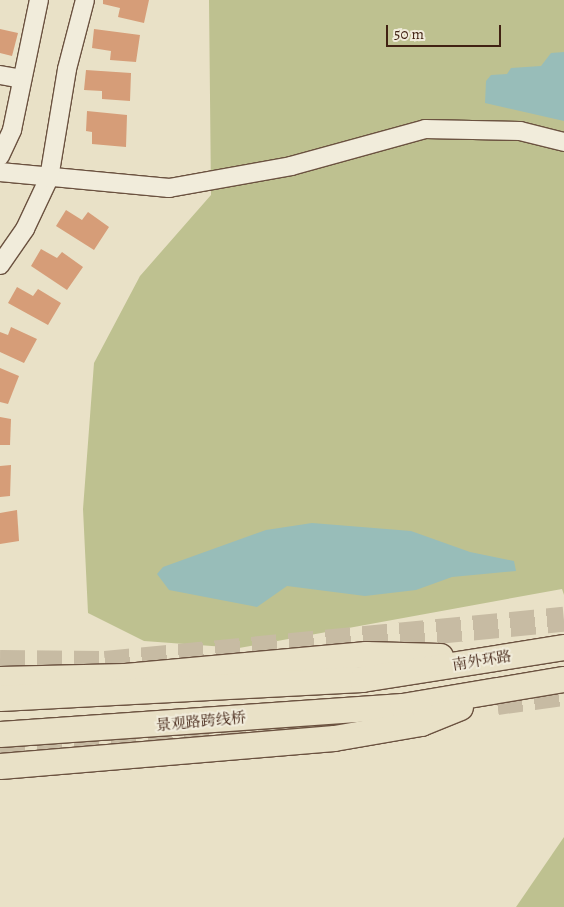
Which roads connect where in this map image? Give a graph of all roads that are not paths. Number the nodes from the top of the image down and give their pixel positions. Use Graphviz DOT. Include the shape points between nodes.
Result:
graph roads {
  1 [pos="39,0"];
  2 [pos="85,0"];
  3 [pos="0,75"];
  4 [pos="22,79"];
  5 [pos="564,142"];
  6 [pos="0,156"];
  7 [pos="0,172"];
  8 [pos="49,178"];
  9 [pos="0,265"];
  10 [pos="564,647"];
  11 [pos="505,657"];
  12 [pos="0,679"];
  13 [pos="564,679"];
  14 [pos="507,689"];
  15 [pos="0,698"];
  16 [pos="402,706"];
  17 [pos="0,734"];
  18 [pos="0,766"];
  1 -- 4 [label="street"];
  2 -- 8 [label="street" via="67,69"];
  3 -- 4 [label="street"];
  4 -- 6 [label="street" via="12,130"];
  5 -- 8 [label="street" via="520,131 425,129 291,166 169,188"];
  7 -- 8 [label="street"];
  8 -- 9 [label="street" via="25,229"];
  10 -- 11 [label="highway, 南外环路"];
  11 -- 12 [label="highway" via="366,654 125,676"];
  11 -- 15 [label="highway, 南外环路" via="400,674"];
  13 -- 14 [label="highway, 南外环路"];
  14 -- 16 [label="highway, 南外环路"];
  14 -- 18 [label="highway" via="420,722 334,738"];
  16 -- 17 [label="highway, 景观路跨线桥"];
}
